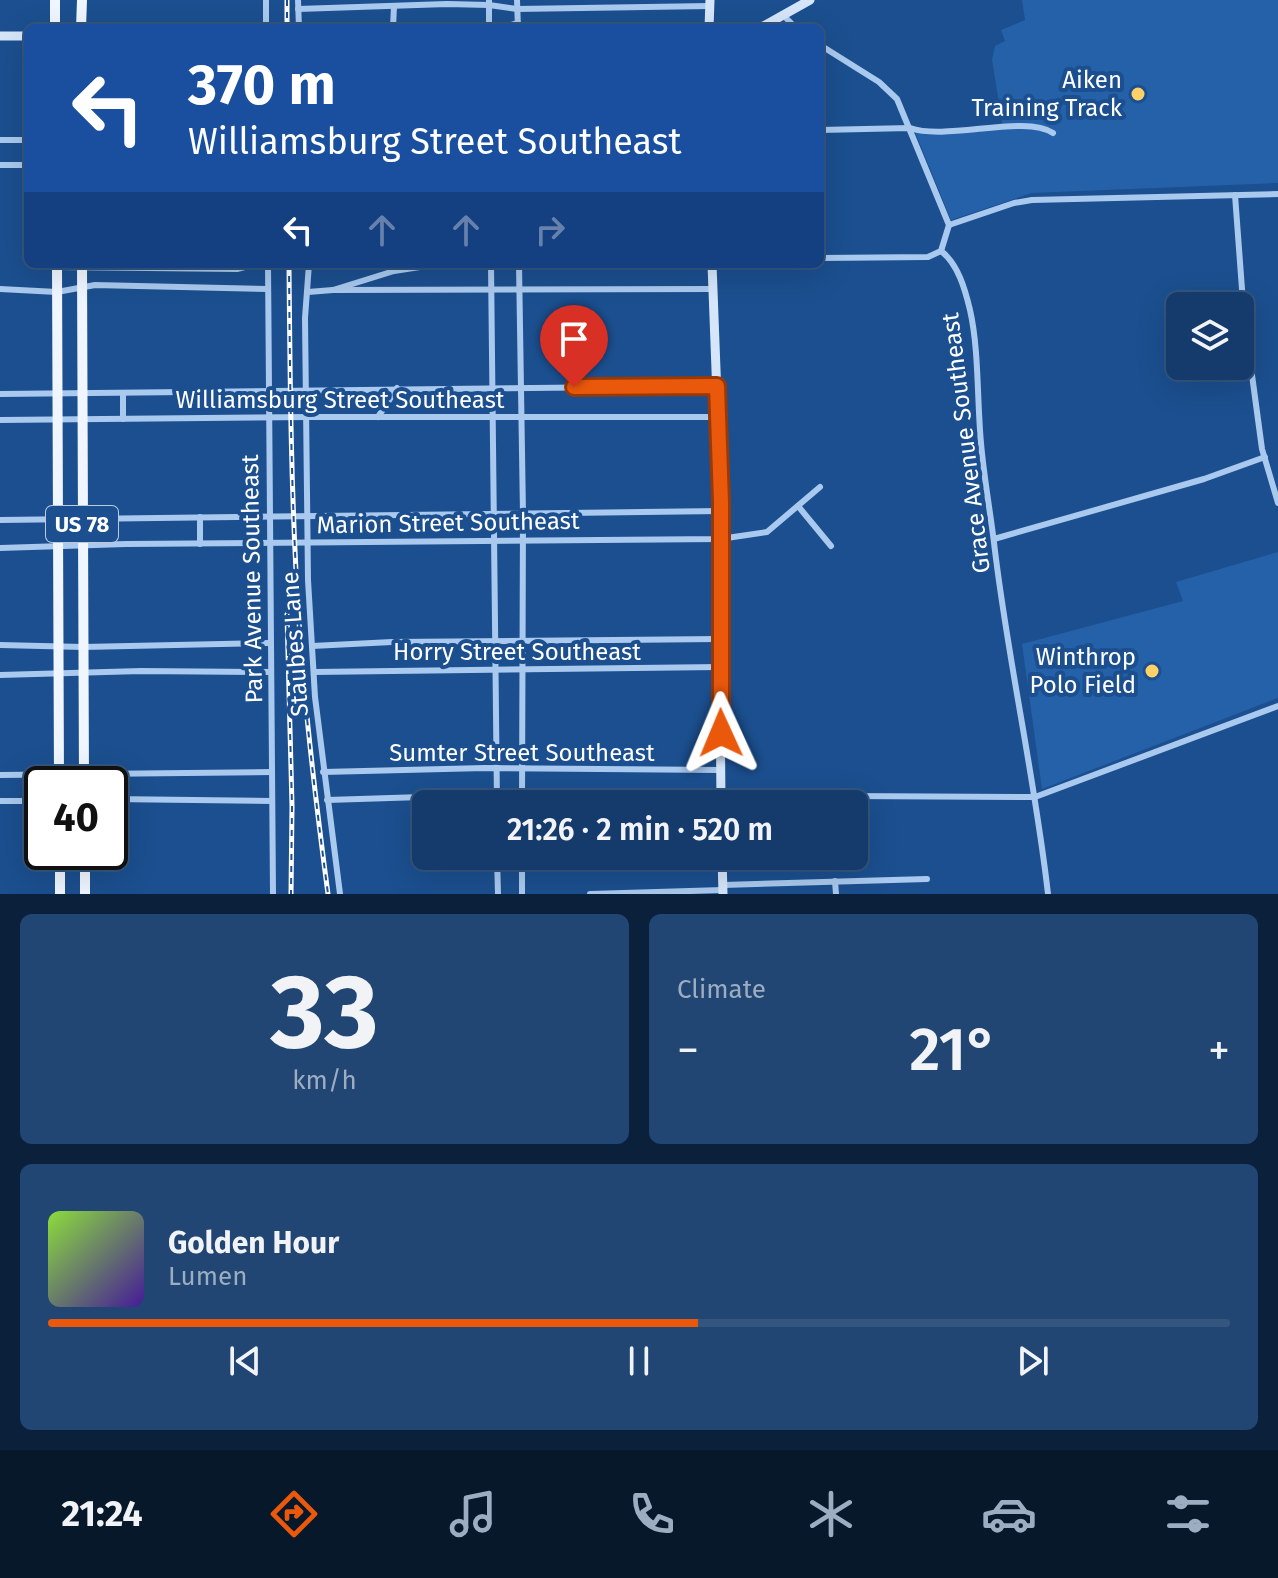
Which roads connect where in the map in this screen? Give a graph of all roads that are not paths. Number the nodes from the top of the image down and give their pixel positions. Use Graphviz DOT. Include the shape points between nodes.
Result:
graph roads {
  1 [pos="55,0"];
  2 [pos="82,0"];
  3 [pos="266,0"];
  4 [pos="298,0"];
  5 [pos="517,0"];
  6 [pos="810,0"];
  7 [pos="489,2"];
  8 [pos="710,3"];
  9 [pos="394,6"];
  10 [pos="298,9"];
  11 [pos="517,9"];
  12 [pos="784,16"];
  13 [pos="55,24"];
  14 [pos="81,24"];
  15 [pos="266,24"];
  16 [pos="299,24"];
  17 [pos="393,24"];
  18 [pos="489,24"];
  19 [pos="518,24"];
  20 [pos="709,24"];
  21 [pos="768,24"];
  22 [pos="792,24"];
  23 [pos="0,36"];
  24 [pos="24,36"];
  25 [pos="824,48"];
  26 [pos="910,128"];
  27 [pos="824,130"];
  28 [pos="1053,133"];
  29 [pos="0,140"];
  30 [pos="24,140"];
  31 [pos="0,165"];
  32 [pos="24,165"];
  33 [pos="1278,194"];
  34 [pos="1235,195"];
  35 [pos="949,225"];
  36 [pos="941,251"];
  37 [pos="824,258"];
  38 [pos="57,268"];
  39 [pos="82,268"];
  40 [pos="120,268"];
  41 [pos="241,268"];
  42 [pos="268,268"];
  43 [pos="309,268"];
  44 [pos="413,268"];
  45 [pos="491,268"];
  46 [pos="519,268"];
  47 [pos="712,268"];
  48 [pos="119,285"];
  49 [pos="82,287"];
  50 [pos="492,288"];
  51 [pos="520,288"];
  52 [pos="0,289"];
  53 [pos="268,289"];
  54 [pos="714,289"];
  55 [pos="333,290"];
  56 [pos="57,292"];
  57 [pos="308,292"];
  58 [pos="717,386"];
  59 [pos="493,387"];
  60 [pos="521,387"];
  61 [pos="397,388"];
  62 [pos="269,390"];
  63 [pos="305,390"];
  64 [pos="57,393"];
  65 [pos="81,393"];
  66 [pos="123,393"];
  67 [pos="0,394"];
  68 [pos="269,417"];
  69 [pos="307,417"];
  70 [pos="378,417"];
  71 [pos="717,417"];
  72 [pos="493,418"];
  73 [pos="521,418"];
  74 [pos="82,419"];
  75 [pos="123,419"];
  76 [pos="0,420"];
  77 [pos="58,420"];
  78 [pos="1265,457"];
  79 [pos="820,487"];
  80 [pos="1278,503"];
  81 [pos="798,506"];
  82 [pos="721,511"];
  83 [pos="495,514"];
  84 [pos="523,514"];
  85 [pos="269,516"];
  86 [pos="200,517"];
  87 [pos="309,518"];
  88 [pos="82,519"];
  89 [pos="0,520"];
  90 [pos="58,520"];
  91 [pos="720,539"];
  92 [pos="994,539"];
  93 [pos="523,540"];
  94 [pos="495,541"];
  95 [pos="308,543"];
  96 [pos="200,544"];
  97 [pos="270,544"];
  98 [pos="831,546"];
  99 [pos="83,547"];
  100 [pos="0,548"];
  101 [pos="59,548"];
  102 [pos="719,639"];
  103 [pos="495,641"];
  104 [pos="523,641"];
  105 [pos="270,643"];
  106 [pos="0,645"];
  107 [pos="312,646"];
  108 [pos="59,647"];
  109 [pos="83,647"];
  110 [pos="720,667"];
  111 [pos="523,669"];
  112 [pos="496,671"];
  113 [pos="271,672"];
  114 [pos="314,672"];
  115 [pos="84,673"];
  116 [pos="0,675"];
  117 [pos="59,675"];
  118 [pos="1278,706"];
  119 [pos="59,766"];
  120 [pos="84,766"];
  121 [pos="497,768"];
  122 [pos="523,768"];
  123 [pos="721,770"];
  124 [pos="272,772"];
  125 [pos="323,772"];
  126 [pos="0,775"];
  127 [pos="24,777"];
  128 [pos="128,778"];
  129 [pos="497,790"];
  130 [pos="523,790"];
  131 [pos="721,790"];
  132 [pos="412,797"];
  133 [pos="1035,797"];
  134 [pos="868,798"];
  135 [pos="128,799"];
  136 [pos="327,800"];
  137 [pos="0,801"];
  138 [pos="24,801"];
  139 [pos="272,801"];
  140 [pos="60,870"];
  141 [pos="85,870"];
  142 [pos="497,870"];
  143 [pos="522,870"];
  144 [pos="722,870"];
  145 [pos="927,879"];
  146 [pos="835,881"];
  147 [pos="723,890"];
  148 [pos="60,894"];
  149 [pos="85,894"];
  150 [pos="273,894"];
  151 [pos="340,894"];
  152 [pos="498,894"];
  153 [pos="522,894"];
  154 [pos="590,894"];
  155 [pos="836,894"];
  156 [pos="1048,894"];
  1 -- 13 [label="main road"];
  2 -- 14 [label="main road"];
  3 -- 15 [label="street"];
  4 -- 10 [label="street"];
  5 -- 11 [label="street"];
  6 -- 12 [label="street"];
  7 -- 9 [label="street"];
  7 -- 11 [label="street"];
  7 -- 18 [label="street"];
  8 -- 11 [label="street"];
  8 -- 20 [label="street"];
  9 -- 10 [label="street"];
  9 -- 17 [label="street"];
  10 -- 16 [label="street"];
  11 -- 19 [label="street"];
  12 -- 21 [label="street"];
  12 -- 22 [label="street"];
  23 -- 24 [label="street"];
  25 -- 26 [label="street" via="890,90"];
  26 -- 27 [label="street"];
  26 -- 28 [label="street" via="1030,126"];
  26 -- 35 [label="street"];
  29 -- 30 [label="street"];
  31 -- 32 [label="street"];
  33 -- 34 [label="street"];
  34 -- 35 [label="street" via="1032,200"];
  34 -- 78 [label="street" via="1244,316"];
  35 -- 36 [label="street"];
  36 -- 37 [label="street" via="928,257"];
  36 -- 92 [label="street, Grace Avenue Southeast" via="950,258 971,313"];
  38 -- 56 [label="main road, US 78"];
  39 -- 49 [label="main road, US 78"];
  40 -- 41 [label="street"];
  40 -- 48 [label="street"];
  42 -- 53 [label="street, Park Avenue Southeast"];
  43 -- 57 [label="street"];
  44 -- 55 [label="street"];
  45 -- 50 [label="street"];
  46 -- 51 [label="street"];
  47 -- 54 [label="street"];
  48 -- 49 [label="street"];
  48 -- 53 [label="street"];
  49 -- 56 [label="street"];
  49 -- 65 [label="main road, US 78"];
  50 -- 51 [label="street"];
  50 -- 55 [label="street"];
  50 -- 59 [label="street"];
  51 -- 54 [label="street"];
  51 -- 60 [label="street"];
  52 -- 56 [label="street"];
  53 -- 62 [label="street, Park Avenue Southeast"];
  54 -- 58 [label="street"];
  55 -- 57 [label="street"];
  56 -- 64 [label="main road, US 78"];
  57 -- 63 [label="street"];
  58 -- 60 [label="street, Williamsburg Street Southeast"];
  58 -- 71 [label="street"];
  59 -- 60 [label="street, Williamsburg Street Southeast"];
  59 -- 61 [label="street, Williamsburg Street Southeast"];
  59 -- 72 [label="street"];
  60 -- 73 [label="street"];
  61 -- 63 [label="street, Williamsburg Street Southeast"];
  61 -- 70 [label="street"];
  62 -- 63 [label="street, Williamsburg Street Southeast"];
  62 -- 66 [label="street, Williamsburg Street Southeast"];
  62 -- 68 [label="street, Park Avenue Southeast"];
  63 -- 69 [label="street, Staubes Lane"];
  64 -- 65 [label="street, Williamsburg Street Southeast"];
  64 -- 67 [label="street, Williamsburg Street Southeast"];
  64 -- 77 [label="main road, US 78"];
  65 -- 66 [label="street, Williamsburg Street Southeast"];
  65 -- 74 [label="main road, US 78"];
  66 -- 75 [label="street"];
  68 -- 69 [label="street, Williamsburg Street Southeast"];
  68 -- 75 [label="street, Williamsburg Street Southeast"];
  68 -- 85 [label="street, Park Avenue Southeast"];
  69 -- 70 [label="street, Williamsburg Street Southeast"];
  69 -- 87 [label="street, Staubes Lane"];
  70 -- 72 [label="street, Williamsburg Street Southeast"];
  71 -- 73 [label="street, Williamsburg Street Southeast"];
  71 -- 82 [label="street"];
  72 -- 73 [label="street, Williamsburg Street Southeast"];
  72 -- 83 [label="street"];
  73 -- 84 [label="street"];
  74 -- 75 [label="street, Williamsburg Street Southeast"];
  74 -- 77 [label="street, Williamsburg Street Southeast"];
  74 -- 88 [label="main road, US 78"];
  76 -- 77 [label="street, Williamsburg Street Southeast"];
  77 -- 90 [label="main road, US 78"];
  78 -- 80 [label="street"];
  78 -- 92 [label="street"];
  79 -- 81 [label="street, Marion Street Southeast"];
  81 -- 91 [label="street, Marion Street Southeast" via="767,532"];
  81 -- 98 [label="street"];
  82 -- 84 [label="street, Marion Street Southeast"];
  82 -- 91 [label="street"];
  83 -- 84 [label="street, Marion Street Southeast"];
  83 -- 87 [label="street, Marion Street Southeast"];
  83 -- 94 [label="street"];
  84 -- 93 [label="street"];
  85 -- 86 [label="street, Marion Street Southeast"];
  85 -- 87 [label="street, Marion Street Southeast"];
  85 -- 97 [label="street, Park Avenue Southeast"];
  86 -- 88 [label="street, Marion Street Southeast"];
  86 -- 96 [label="street"];
  87 -- 95 [label="street, Staubes Lane"];
  88 -- 90 [label="street, Marion Street Southeast"];
  88 -- 99 [label="main road, US 78"];
  89 -- 90 [label="street, Marion Street Southeast"];
  90 -- 101 [label="main road, US 78"];
  91 -- 93 [label="street, Marion Street Southeast"];
  91 -- 102 [label="street"];
  92 -- 133 [label="street, Grace Avenue Southeast"];
  93 -- 94 [label="street, Marion Street Southeast"];
  93 -- 104 [label="street"];
  94 -- 95 [label="street, Marion Street Southeast"];
  94 -- 103 [label="street"];
  95 -- 97 [label="street, Marion Street Southeast"];
  95 -- 107 [label="street, Staubes Lane"];
  96 -- 97 [label="street, Marion Street Southeast"];
  96 -- 99 [label="street, Marion Street Southeast"];
  97 -- 105 [label="street, Park Avenue Southeast"];
  99 -- 101 [label="street, Marion Street Southeast"];
  99 -- 109 [label="main road, US 78"];
  100 -- 101 [label="street, Marion Street Southeast"];
  101 -- 108 [label="main road, US 78"];
  102 -- 104 [label="street, Horry Street Southeast"];
  102 -- 110 [label="street"];
  103 -- 104 [label="street, Horry Street Southeast"];
  103 -- 107 [label="street, Horry Street Southeast"];
  103 -- 112 [label="street"];
  104 -- 111 [label="street"];
  105 -- 109 [label="street"];
  105 -- 113 [label="street, Park Avenue Southeast"];
  106 -- 108 [label="street"];
  107 -- 114 [label="street, Staubes Lane"];
  108 -- 109 [label="street"];
  108 -- 117 [label="main road, US 78"];
  109 -- 115 [label="main road, US 78"];
  110 -- 111 [label="street, Horry Street Southeast"];
  110 -- 123 [label="street"];
  111 -- 112 [label="street, Horry Street Southeast"];
  111 -- 122 [label="street"];
  112 -- 114 [label="street, Horry Street Southeast"];
  112 -- 121 [label="street"];
  113 -- 115 [label="street"];
  113 -- 124 [label="street, Park Avenue Southeast"];
  114 -- 125 [label="street, Staubes Lane"];
  115 -- 117 [label="street"];
  115 -- 120 [label="main road, US 78"];
  116 -- 117 [label="street"];
  117 -- 119 [label="main road, US 78"];
  118 -- 133 [label="street, Sumter Street Southeast"];
  121 -- 122 [label="street, Sumter Street Southeast"];
  121 -- 125 [label="street, Sumter Street Southeast"];
  121 -- 129 [label="street"];
  122 -- 123 [label="street, Sumter Street Southeast"];
  122 -- 130 [label="street"];
  123 -- 131 [label="street"];
  124 -- 128 [label="street"];
  124 -- 139 [label="street, Park Avenue Southeast"];
  125 -- 136 [label="street, Staubes Lane"];
  126 -- 127 [label="street"];
  132 -- 136 [label="street, Sumter Street Southeast"];
  133 -- 134 [label="street, Sumter Street Southeast"];
  133 -- 156 [label="street, Grace Avenue Southeast"];
  135 -- 139 [label="street"];
  136 -- 151 [label="street, Staubes Lane"];
  137 -- 138 [label="street"];
  139 -- 150 [label="street, Park Avenue Southeast"];
  140 -- 148 [label="main road"];
  141 -- 149 [label="main road"];
  142 -- 152 [label="street"];
  143 -- 153 [label="street"];
  144 -- 147 [label="street"];
  145 -- 146 [label="street"];
  146 -- 147 [label="street"];
  146 -- 155 [label="street"];
  147 -- 154 [label="street"];
}
